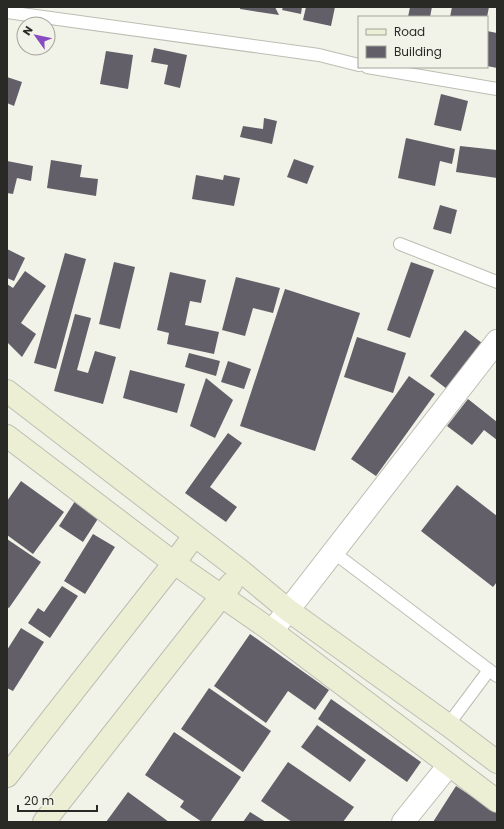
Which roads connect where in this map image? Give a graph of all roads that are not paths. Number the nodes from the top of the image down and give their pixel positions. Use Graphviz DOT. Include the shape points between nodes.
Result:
graph roads {
  1 [pos="7,12"];
  2 [pos="358,65"];
  3 [pos="373,68"];
  4 [pos="497,89"];
  5 [pos="400,244"];
  6 [pos="497,282"];
  7 [pos="497,341"];
  8 [pos="7,391"];
  9 [pos="7,436"];
  10 [pos="194,536"];
  11 [pos="333,552"];
  12 [pos="174,563"];
  13 [pos="241,571"];
  14 [pos="222,596"];
  15 [pos="288,610"];
  16 [pos="272,631"];
  17 [pos="493,673"];
  18 [pos="448,725"];
  19 [pos="497,762"];
  20 [pos="449,764"];
  21 [pos="7,776"];
  22 [pos="497,801"];
  23 [pos="44,822"];
  24 [pos="403,822"];
  1 -- 2 [label="lane" via="319,55"];
  3 -- 4 [label="lane"];
  5 -- 6 [label="lane"];
  7 -- 11 [label="street"];
  8 -- 10 [label="main road"];
  9 -- 12 [label="main road"];
  10 -- 12 [label="main road"];
  10 -- 13 [label="main road"];
  11 -- 15 [label="street"];
  11 -- 17 [label="lane"];
  12 -- 14 [label="main road"];
  12 -- 21 [label="main road"];
  13 -- 14 [label="main road"];
  13 -- 15 [label="main road"];
  14 -- 16 [label="main road"];
  14 -- 23 [label="main road"];
  15 -- 16 [label="street"];
  15 -- 18 [label="main road"];
  16 -- 20 [label="main road"];
  17 -- 18 [label="lane"];
  18 -- 19 [label="main road"];
  20 -- 22 [label="main road"];
  20 -- 24 [label="street"];
}
